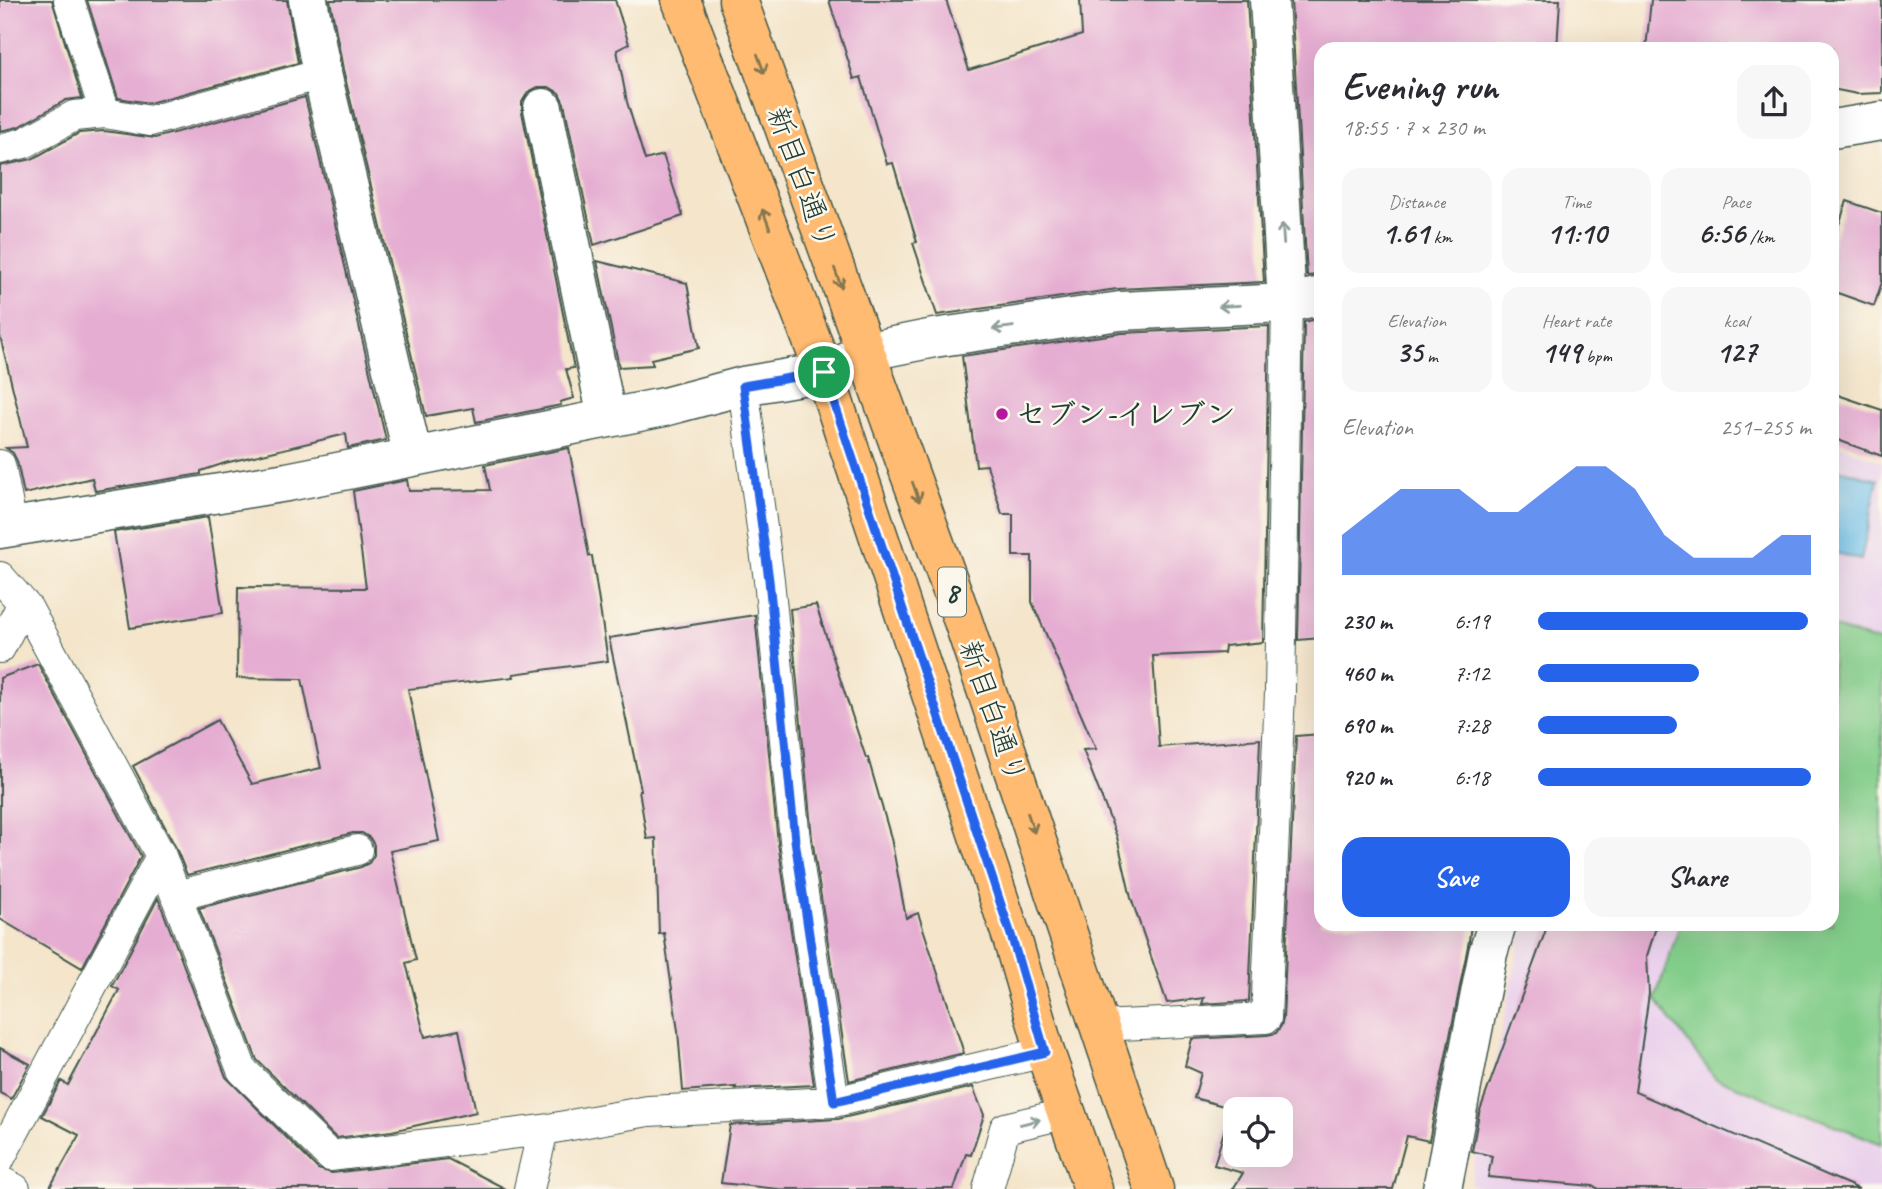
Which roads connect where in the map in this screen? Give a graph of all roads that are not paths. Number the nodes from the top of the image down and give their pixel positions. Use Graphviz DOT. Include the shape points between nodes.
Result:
graph roads {
  1 [pos="69,0"];
  2 [pos="308,0"];
  3 [pos="681,0"];
  4 [pos="738,0"];
  5 [pos="1269,0"];
  6 [pos="322,74"];
  7 [pos="543,108"];
  8 [pos="105,113"];
  9 [pos="1882,121"];
  10 [pos="1839,128"];
  11 [pos="0,149"];
  12 [pos="1304,299"];
  13 [pos="864,352"];
  14 [pos="824,372"];
  15 [pos="743,386"];
  16 [pos="607,418"];
  17 [pos="412,457"];
  18 [pos="0,465"];
  19 [pos="6,527"];
  20 [pos="0,576"];
  21 [pos="23,603"];
  22 [pos="0,648"];
  23 [pos="357,850"];
  24 [pos="162,856"];
  25 [pos="176,896"];
  26 [pos="1495,931"];
  27 [pos="1099,1026"];
  28 [pos="1045,1052"];
  29 [pos="834,1102"];
  30 [pos="1068,1113"];
  31 [pos="543,1130"];
  32 [pos="0,1158"];
  33 [pos="0,1181"];
  34 [pos="15,1189"];
  35 [pos="529,1189"];
  36 [pos="988,1189"];
  37 [pos="1093,1189"];
  38 [pos="1154,1189"];
  39 [pos="1442,1189"];
  1 -- 8 [label="lane"];
  2 -- 6 [label="street"];
  14 -- 3 [label="main road, 新目白通り / 8, one-way"];
  4 -- 13 [label="main road, 新目白通り / 8, one-way"];
  12 -- 5 [label="street, one-way"];
  6 -- 8 [label="lane" via="150,121"];
  6 -- 17 [label="street"];
  7 -- 16 [label="street"];
  8 -- 11 [label="lane" via="74,116 24,143"];
  9 -- 10 [label="street"];
  12 -- 13 [label="street, one-way" via="1120,311"];
  12 -- 27 [label="lane" via="1266,1018"];
  13 -- 14 [label="street"];
  13 -- 27 [label="main road, 新目白通り / 8, one-way" via="962,621"];
  14 -- 15 [label="street"];
  14 -- 28 [label="main road, 新目白通り / 8" via="1012,938"];
  15 -- 16 [label="street"];
  15 -- 29 [label="lane" via="769,580 795,840"];
  16 -- 17 [label="street"];
  17 -- 19 [label="street"];
  18 -- 19 [label="lane"];
  20 -- 21 [label="lane"];
  21 -- 22 [label="lane"];
  21 -- 24 [label="lane"];
  23 -- 25 [label="lane"];
  24 -- 25 [label="lane"];
  24 -- 32 [label="lane"];
  25 -- 31 [label="lane" via="242,1070 330,1156"];
  26 -- 39 [label="street"];
  27 -- 38 [label="main road, 新目白通り / 8"];
  28 -- 29 [label="lane"];
  28 -- 30 [label="main road, 新目白通り / 8"];
  29 -- 31 [label="lane" via="648,1111"];
  36 -- 30 [label="lane, one-way" via="1005,1128"];
  30 -- 37 [label="main road, 新目白通り / 8"];
  31 -- 35 [label="lane"];
  33 -- 34 [label="lane"];
}
